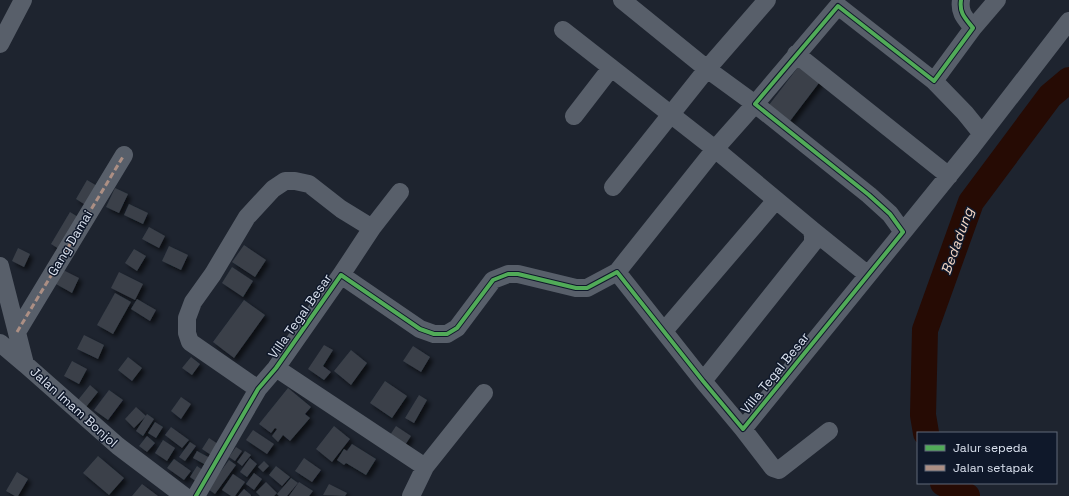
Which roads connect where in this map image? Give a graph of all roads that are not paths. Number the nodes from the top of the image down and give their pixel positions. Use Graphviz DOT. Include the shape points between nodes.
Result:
graph roads {
  1 [pos="23,0"];
  2 [pos="622,0"];
  3 [pos="767,0"];
  4 [pos="961,0"];
  5 [pos="997,0"];
  6 [pos="832,2"];
  7 [pos="1069,21"];
  8 [pos="973,28"];
  9 [pos="563,30"];
  10 [pos="0,44"];
  11 [pos="796,54"];
  12 [pos="611,68"];
  13 [pos="707,69"];
  14 [pos="934,81"];
  15 [pos="755,104"];
  16 [pos="671,115"];
  17 [pos="574,116"];
  18 [pos="982,134"];
  19 [pos="715,149"];
  20 [pos="124,155"];
  21 [pos="949,176"];
  22 [pos="613,187"];
  23 [pos="400,192"];
  24 [pos="776,200"];
  25 [pos="372,228"];
  26 [pos="811,229"];
  27 [pos="903,232"];
  28 [pos="0,266"];
  29 [pos="617,272"];
  30 [pos="868,274"];
  31 [pos="341,275"];
  32 [pos="664,331"];
  33 [pos="17,332"];
  34 [pos="0,343"];
  35 [pos="25,364"];
  36 [pos="276,368"];
  37 [pos="703,381"];
  38 [pos="258,389"];
  39 [pos="484,393"];
  40 [pos="743,429"];
  41 [pos="829,431"];
  42 [pos="425,467"];
  43 [pos="416,494"];
  44 [pos="184,496"];
  45 [pos="196,496"];
  1 -- 10 [label="street"];
  2 -- 13 [label="street"];
  3 -- 13 [label="street"];
  4 -- 8 [label="street" via="962,12"];
  5 -- 8 [label="street"];
  6 -- 11 [label="street"];
  6 -- 14 [label="street"];
  7 -- 18 [label="street, Villa Tegal Besar"];
  8 -- 14 [label="street"];
  9 -- 12 [label="street"];
  11 -- 15 [label="street"];
  11 -- 21 [label="street"];
  12 -- 16 [label="street"];
  12 -- 17 [label="street"];
  13 -- 15 [label="street"];
  13 -- 16 [label="street"];
  14 -- 18 [label="street"];
  15 -- 19 [label="street"];
  15 -- 27 [label="street" via="869,195 890,214"];
  16 -- 19 [label="street"];
  16 -- 22 [label="street"];
  18 -- 21 [label="street, Villa Tegal Besar"];
  19 -- 24 [label="street"];
  19 -- 29 [label="street"];
  20 -- 33 [label="street, Gang Damai"];
  21 -- 27 [label="street, Villa Tegal Besar"];
  23 -- 25 [label="street"];
  24 -- 26 [label="street"];
  24 -- 32 [label="street"];
  25 -- 31 [label="street"];
  25 -- 38 [label="street" via="341,209 309,184 295,181 285,181 273,189 247,217 193,302 187,318 187,333 190,342"];
  26 -- 30 [label="street"];
  26 -- 37 [label="street" via="813,243"];
  27 -- 30 [label="street, Villa Tegal Besar"];
  28 -- 33 [label="street, Jalan Imam Bonjol"];
  29 -- 31 [label="street, Villa Tegal Besar" via="587,288 576,288 518,274 499,277 457,328 447,334 434,334 420,329"];
  29 -- 32 [label="street, Villa Tegal Besar"];
  30 -- 40 [label="street, Villa Tegal Besar"];
  31 -- 36 [label="street, Villa Tegal Besar"];
  32 -- 37 [label="street, Villa Tegal Besar"];
  33 -- 35 [label="street, Jalan Imam Bonjol"];
  34 -- 35 [label="street"];
  35 -- 44 [label="street, Jalan Imam Bonjol" via="118,446"];
  36 -- 38 [label="street, Villa Tegal Besar"];
  36 -- 42 [label="street"];
  37 -- 40 [label="street, Villa Tegal Besar"];
  38 -- 45 [label="street, Villa Tegal Besar"];
  39 -- 42 [label="street"];
  40 -- 41 [label="street" via="773,468 779,470"];
  42 -- 43 [label="street"];
}
